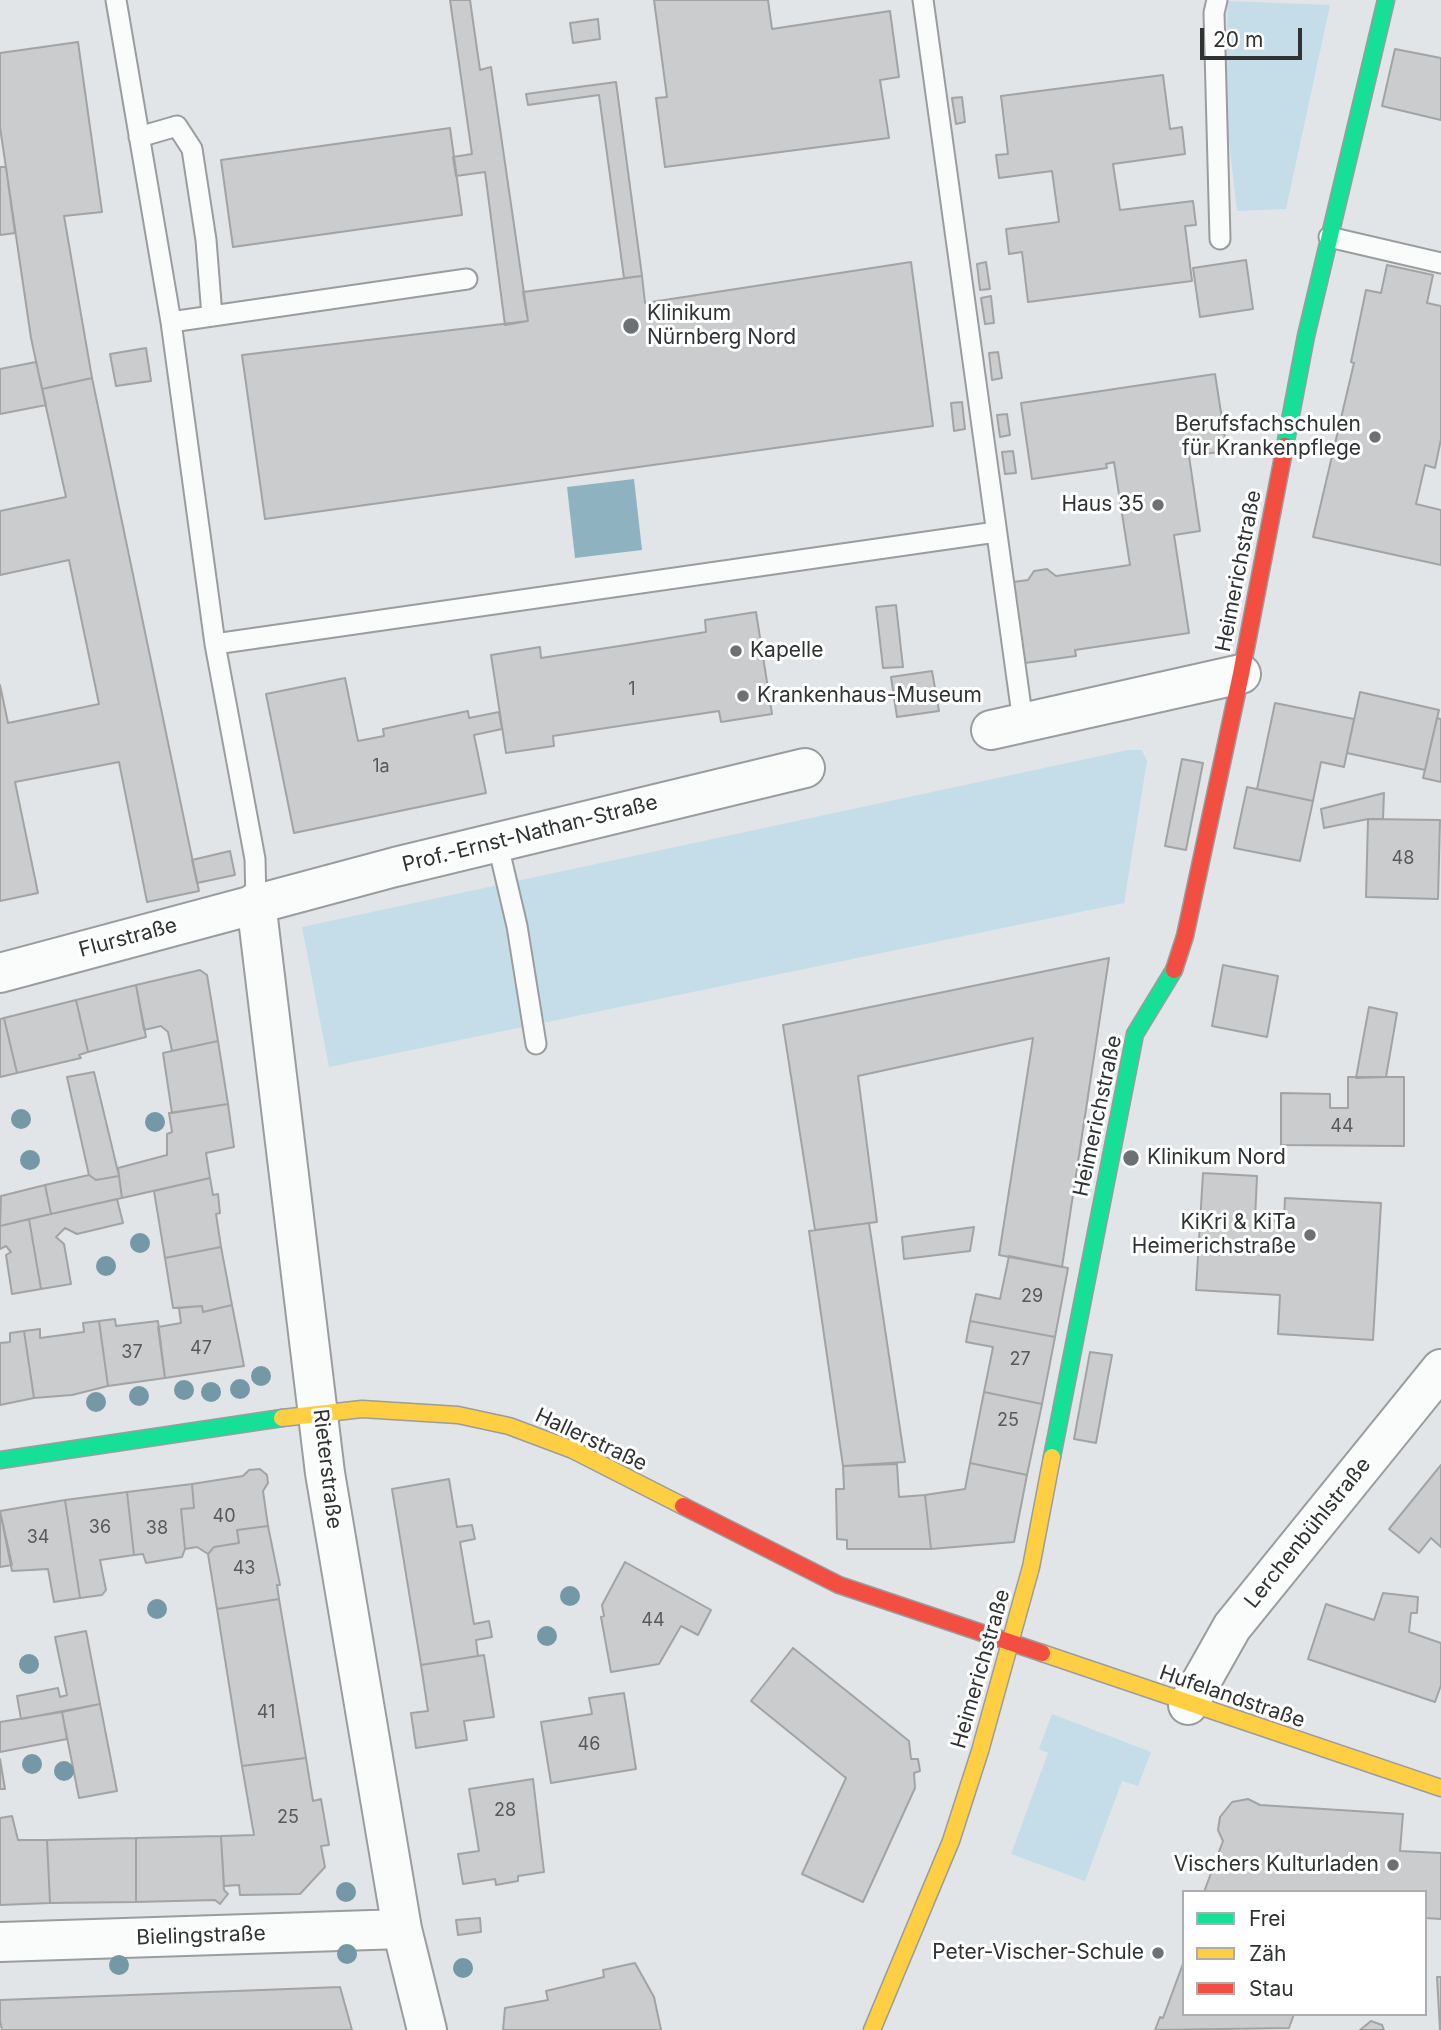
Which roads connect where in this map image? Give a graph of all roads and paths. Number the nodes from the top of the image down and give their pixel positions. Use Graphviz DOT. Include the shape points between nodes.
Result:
graph roads {
  1 [pos="116,0"];
  2 [pos="923,0"];
  3 [pos="1217,0"];
  4 [pos="1386,0"];
  5 [pos="139,136"];
  6 [pos="1329,237"];
  7 [pos="1220,239"];
  8 [pos="1441,263"];
  9 [pos="467,279"];
  10 [pos="212,316"];
  11 [pos="170,322"];
  12 [pos="996,532"];
  13 [pos="215,644"];
  14 [pos="1241,674"];
  15 [pos="1007,726"];
  16 [pos="805,768"];
  17 [pos="498,841"];
  18 [pos="256,902"];
  19 [pos="0,973"];
  20 [pos="536,1044"];
  21 [pos="1441,1369"];
  22 [pos="320,1414"];
  23 [pos="0,1460"];
  24 [pos="1011,1642"];
  25 [pos="1188,1705"];
  26 [pos="1441,1788"];
  27 [pos="402,1929"];
  28 [pos="0,1942"];
  29 [pos="427,2030"];
  30 [pos="872,2030"];
  1 -- 5 [label="lane"];
  2 -- 12 [label="lane"];
  3 -- 7 [label="lane"];
  4 -- 6 [label="street, Heimerichstraße"];
  5 -- 10 [label="lane" via="177,126 192,149"];
  5 -- 11 [label="lane"];
  6 -- 8 [label="lane"];
  6 -- 14 [label="street, Heimerichstraße"];
  9 -- 10 [label="lane"];
  10 -- 11 [label="lane"];
  11 -- 13 [label="lane"];
  12 -- 13 [label="lane"];
  12 -- 15 [label="lane"];
  13 -- 18 [label="lane" via="256,859"];
  14 -- 15 [label="street"];
  14 -- 24 [label="street, Heimerichstraße" via="1185,936 1173,972 1135,1034 1031,1567"];
  16 -- 17 [label="street, Prof.-Ernst-Nathan-Straße"];
  17 -- 18 [label="street, Prof.-Ernst-Nathan-Straße"];
  17 -- 20 [label="lane"];
  18 -- 19 [label="street, Flurstraße"];
  18 -- 22 [label="street, Rieterstraße"];
  21 -- 25 [label="street, Lerchenbühlstraße" via="1232,1627"];
  22 -- 23 [label="street, Hallerstraße"];
  22 -- 24 [label="street, Hallerstraße" via="362,1409 419,1411 509,1426 572,1450 839,1585"];
  22 -- 27 [label="street, Rieterstraße" via="325,1472"];
  24 -- 25 [label="street, Hufelandstraße"];
  24 -- 30 [label="street, Heimerichstraße" via="951,1841"];
  25 -- 26 [label="street, Hufelandstraße"];
  27 -- 28 [label="street, Bielingstraße"];
  27 -- 29 [label="street, Rieterstraße"];
}
